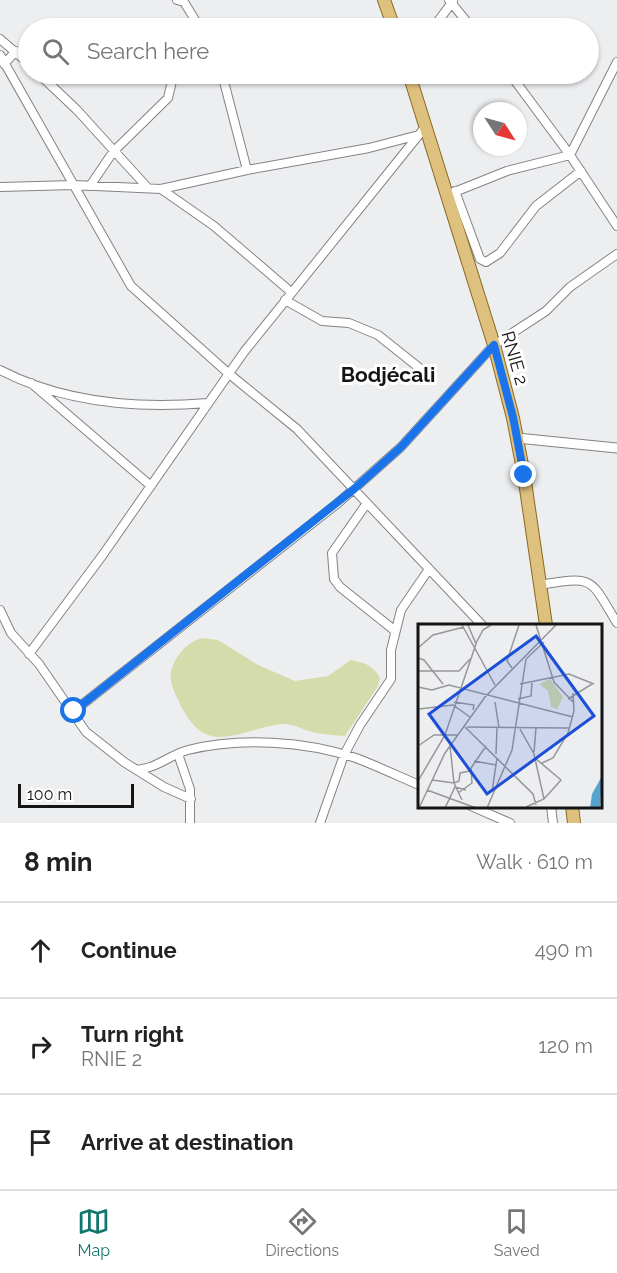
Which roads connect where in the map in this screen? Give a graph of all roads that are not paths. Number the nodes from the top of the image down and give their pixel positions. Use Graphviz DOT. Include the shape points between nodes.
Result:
graph roads {
  1 [pos="177,0"];
  2 [pos="384,0"];
  3 [pos="451,1"];
  4 [pos="194,18"];
  5 [pos="390,18"];
  6 [pos="440,18"];
  7 [pos="464,18"];
  8 [pos="0,39"];
  9 [pos="16,51"];
  10 [pos="0,55"];
  11 [pos="617,62"];
  12 [pos="4,64"];
  13 [pos="49,84"];
  14 [pos="171,84"];
  15 [pos="225,84"];
  16 [pos="412,84"];
  17 [pos="517,84"];
  18 [pos="426,126"];
  19 [pos="415,136"];
  20 [pos="113,152"];
  21 [pos="570,155"];
  22 [pos="247,170"];
  23 [pos="581,171"];
  24 [pos="74,185"];
  25 [pos="90,186"];
  26 [pos="0,187"];
  27 [pos="147,187"];
  28 [pos="161,189"];
  29 [pos="451,193"];
  30 [pos="617,226"];
  31 [pos="617,254"];
  32 [pos="291,292"];
  33 [pos="285,300"];
  34 [pos="494,345"];
  35 [pos="2,373"];
  36 [pos="228,373"];
  37 [pos="432,378"];
  38 [pos="31,383"];
  39 [pos="208,403"];
  40 [pos="518,438"];
  41 [pos="617,448"];
  42 [pos="151,486"];
  43 [pos="354,489"];
  44 [pos="367,504"];
  45 [pos="429,569"];
  46 [pos="540,585"];
  47 [pos="0,610"];
  48 [pos="617,623"];
  49 [pos="481,624"];
  50 [pos="546,624"];
  51 [pos="394,630"];
  52 [pos="29,654"];
  53 [pos="74,711"];
  54 [pos="178,754"];
  55 [pos="344,755"];
  56 [pos="137,770"];
  57 [pos="418,785"];
  58 [pos="191,800"];
  59 [pos="473,808"];
  60 [pos="551,808"];
  61 [pos="572,808"];
  62 [pos="190,823"];
  63 [pos="320,823"];
  64 [pos="510,823"];
  65 [pos="553,823"];
  66 [pos="574,823"];
  1 -- 4 [label="street" via="184,2"];
  2 -- 5 [label="main road"];
  3 -- 6 [label="street"];
  3 -- 7 [label="street"];
  8 -- 9 [label="street"];
  9 -- 12 [label="street"];
  10 -- 12 [label="street"];
  11 -- 21 [label="street"];
  12 -- 24 [label="street"];
  13 -- 20 [label="street"];
  14 -- 20 [label="street" via="168,98"];
  15 -- 22 [label="street"];
  16 -- 18 [label="main road, RNIE 2 / RNIE 2"];
  17 -- 21 [label="street"];
  18 -- 19 [label="street"];
  18 -- 29 [label="main road, RNIE 2 / RNIE 2"];
  19 -- 22 [label="street"];
  19 -- 32 [label="street"];
  20 -- 25 [label="street"];
  20 -- 27 [label="street"];
  21 -- 23 [label="street"];
  21 -- 29 [label="street" via="507,171"];
  22 -- 28 [label="street"];
  23 -- 29 [label="street" via="536,206 500,253 486,262 480,259"];
  23 -- 30 [label="street"];
  24 -- 25 [label="street"];
  24 -- 26 [label="street"];
  24 -- 36 [label="street" via="131,286"];
  25 -- 27 [label="street"];
  27 -- 28 [label="street"];
  28 -- 32 [label="street" via="214,226"];
  29 -- 34 [label="main road, RNIE 2 / RNIE 2"];
  31 -- 34 [label="street" via="570,287 546,311"];
  32 -- 33 [label="street"];
  33 -- 36 [label="street"];
  33 -- 37 [label="street" via="322,321 349,323 378,334"];
  34 -- 40 [label="main road, RNIE 2 / RNIE 2"];
  34 -- 43 [label="street" via="401,447"];
  35 -- 38 [label="street"];
  36 -- 39 [label="street"];
  36 -- 43 [label="street" via="297,429"];
  38 -- 39 [label="street" via="125,406"];
  38 -- 42 [label="street"];
  39 -- 42 [label="street"];
  40 -- 41 [label="street"];
  40 -- 46 [label="main road, RNIE 2 / RNIE 2"];
  42 -- 52 [label="street"];
  43 -- 44 [label="street"];
  43 -- 53 [label="street"];
  44 -- 45 [label="street"];
  44 -- 51 [label="street" via="332,552 334,579"];
  45 -- 49 [label="street"];
  45 -- 51 [label="street" via="401,610"];
  46 -- 48 [label="street" via="586,580 594,585"];
  46 -- 50 [label="main road, RNIE 2 / RNIE 2"];
  47 -- 52 [label="street" via="11,633"];
  51 -- 55 [label="street" via="391,679"];
  52 -- 53 [label="street"];
  53 -- 56 [label="street" via="92,737"];
  54 -- 55 [label="street" via="226,744 258,743"];
  54 -- 56 [label="street" via="154,768"];
  54 -- 58 [label="street"];
  55 -- 57 [label="street"];
  55 -- 63 [label="street"];
  56 -- 58 [label="street"];
  58 -- 62 [label="street"];
  59 -- 64 [label="street"];
  60 -- 65 [label="street"];
  61 -- 66 [label="main road"];
}
